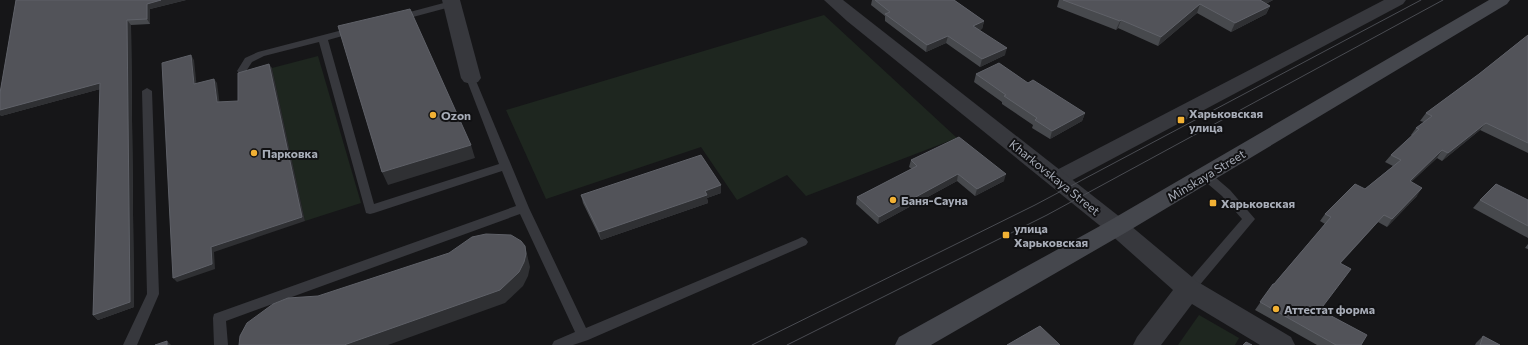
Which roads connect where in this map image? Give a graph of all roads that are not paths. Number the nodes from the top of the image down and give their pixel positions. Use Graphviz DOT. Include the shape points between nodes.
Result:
graph roads {
  1 [pos="833,0"];
  2 [pos="1501,0"];
  3 [pos="1392,1"];
  4 [pos="451,2"];
  5 [pos="391,20"];
  6 [pos="360,29"];
  7 [pos="323,39"];
  8 [pos="242,71"];
  9 [pos="471,78"];
  10 [pos="147,91"];
  11 [pos="505,166"];
  12 [pos="1206,175"];
  13 [pos="1057,179"];
  14 [pos="523,208"];
  15 [pos="1117,227"];
  16 [pos="802,242"];
  17 [pos="1190,289"];
  18 [pos="583,336"];
  19 [pos="130,345"];
  20 [pos="221,345"];
  21 [pos="559,345"];
  22 [pos="908,345"];
  23 [pos="1146,345"];
  24 [pos="1282,345"];
  1 -- 13 [label="street, Kharkovskaya Street"];
  2 -- 12 [label="main road, Minskaya Street"];
  3 -- 13 [label="street"];
  4 -- 5 [label="lane"];
  4 -- 9 [label="street"];
  6 -- 7 [label="lane"];
  7 -- 8 [label="lane" via="260,54 248,60"];
  7 -- 11 [label="lane" via="370,210"];
  9 -- 11 [label="lane"];
  10 -- 19 [label="lane" via="153,294"];
  11 -- 14 [label="lane"];
  12 -- 15 [label="main road, Minskaya Street"];
  12 -- 17 [label="lane" via="1249,219"];
  13 -- 15 [label="street, Kharkovskaya Street"];
  14 -- 18 [label="lane"];
  14 -- 20 [label="lane" via="219,318"];
  15 -- 17 [label="street, Kharkovskaya Street"];
  15 -- 22 [label="main road, Minskaya Street"];
  16 -- 18 [label="lane"];
  17 -- 23 [label="street"];
  17 -- 24 [label="street, Kharkovskaya Street"];
  18 -- 21 [label="lane"];
}
